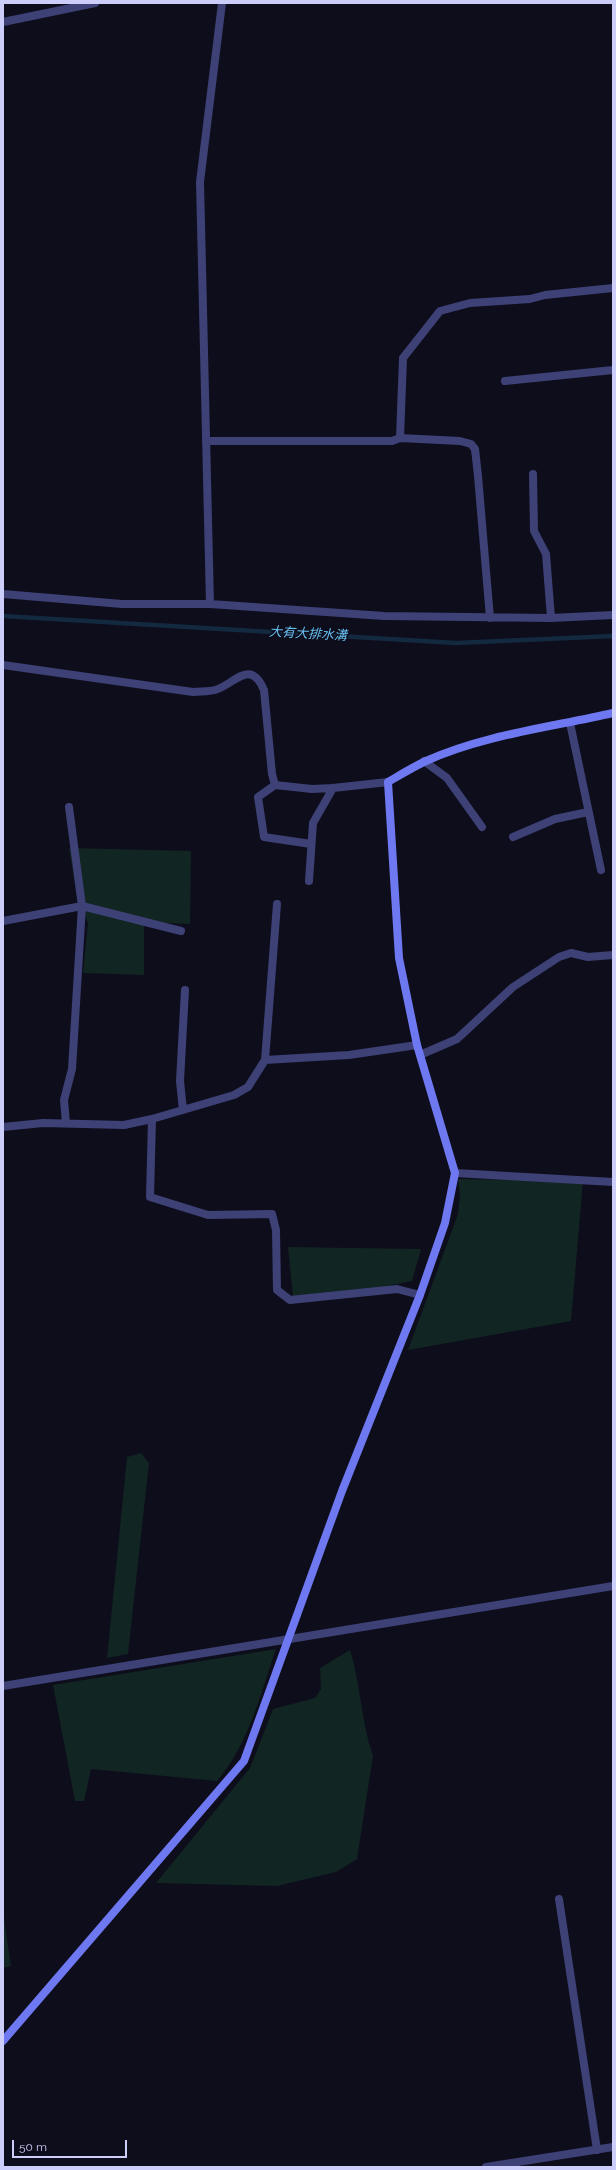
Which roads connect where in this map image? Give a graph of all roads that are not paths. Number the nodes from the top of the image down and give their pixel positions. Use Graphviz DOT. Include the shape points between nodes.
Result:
graph roads {
  1 [pos="95,3"];
  2 [pos="222,3"];
  3 [pos="3,22"];
  4 [pos="613,288"];
  5 [pos="613,370"];
  6 [pos="505,381"];
  7 [pos="400,438"];
  8 [pos="206,441"];
  9 [pos="533,474"];
  10 [pos="3,594"];
  11 [pos="210,604"];
  12 [pos="613,615"];
  13 [pos="490,618"];
  14 [pos="551,618"];
  15 [pos="3,665"];
  16 [pos="613,713"];
  17 [pos="570,723"];
  18 [pos="424,761"];
  19 [pos="388,782"];
  20 [pos="275,785"];
  21 [pos="333,788"];
  22 [pos="69,807"];
  23 [pos="588,812"];
  24 [pos="482,827"];
  25 [pos="513,838"];
  26 [pos="312,844"];
  27 [pos="601,870"];
  28 [pos="309,881"];
  29 [pos="277,904"];
  30 [pos="82,906"];
  31 [pos="3,921"];
  32 [pos="181,931"];
  33 [pos="613,955"];
  34 [pos="185,990"];
  35 [pos="417,1045"];
  36 [pos="420,1055"];
  37 [pos="265,1060"];
  38 [pos="183,1110"];
  39 [pos="152,1119"];
  40 [pos="66,1123"];
  41 [pos="3,1127"];
  42 [pos="454,1173"];
  43 [pos="613,1182"];
  44 [pos="420,1295"];
  45 [pos="613,1586"];
  46 [pos="289,1638"];
  47 [pos="3,1686"];
  48 [pos="559,1899"];
  49 [pos="3,2041"];
  50 [pos="613,2147"];
  51 [pos="597,2150"];
  52 [pos="486,2167"];
  1 -- 3 [label="street"];
  2 -- 8 [label="street" via="200,177"];
  4 -- 7 [label="street" via="530,299 470,303 440,311 403,358"];
  5 -- 6 [label="street"];
  7 -- 8 [label="street" via="392,441"];
  7 -- 13 [label="street" via="460,441 471,444 475,449"];
  8 -- 11 [label="street"];
  9 -- 14 [label="street" via="534,531 546,554"];
  10 -- 11 [label="street" via="122,604"];
  11 -- 13 [label="street" via="384,616"];
  12 -- 14 [label="street"];
  13 -- 14 [label="street"];
  15 -- 20 [label="street" via="193,692 216,690 238,676 254,676 264,690"];
  16 -- 17 [label="street"];
  17 -- 18 [label="street" via="484,742"];
  17 -- 23 [label="street"];
  18 -- 19 [label="street"];
  18 -- 24 [label="street" via="447,778"];
  19 -- 21 [label="street"];
  19 -- 35 [label="street" via="399,958"];
  20 -- 21 [label="street" via="312,789"];
  20 -- 26 [label="street" via="258,797 264,837"];
  21 -- 26 [label="street" via="313,823"];
  22 -- 30 [label="street"];
  23 -- 25 [label="street" via="556,819"];
  23 -- 27 [label="street"];
  26 -- 28 [label="street"];
  29 -- 37 [label="street"];
  30 -- 31 [label="street"];
  30 -- 32 [label="street"];
  30 -- 40 [label="street" via="72,1069 64,1100"];
  33 -- 36 [label="street" via="588,957 571,954 559,957 514,987 457,1039"];
  34 -- 38 [label="street" via="180,1081"];
  35 -- 36 [label="street"];
  35 -- 37 [label="street" via="349,1055"];
  36 -- 42 [label="street"];
  37 -- 38 [label="street" via="248,1087 234,1095"];
  38 -- 39 [label="street"];
  39 -- 40 [label="street" via="124,1125"];
  39 -- 44 [label="street" via="150,1197 208,1215 272,1214 276,1230 277,1290 290,1300 398,1289"];
  40 -- 41 [label="street"];
  42 -- 43 [label="street"];
  42 -- 44 [label="street" via="445,1223"];
  44 -- 46 [label="street" via="342,1491"];
  45 -- 46 [label="street"];
  46 -- 47 [label="street"];
  46 -- 49 [label="street" via="244,1761"];
  48 -- 51 [label="street"];
  50 -- 51 [label="street"];
  51 -- 52 [label="street"];
}
